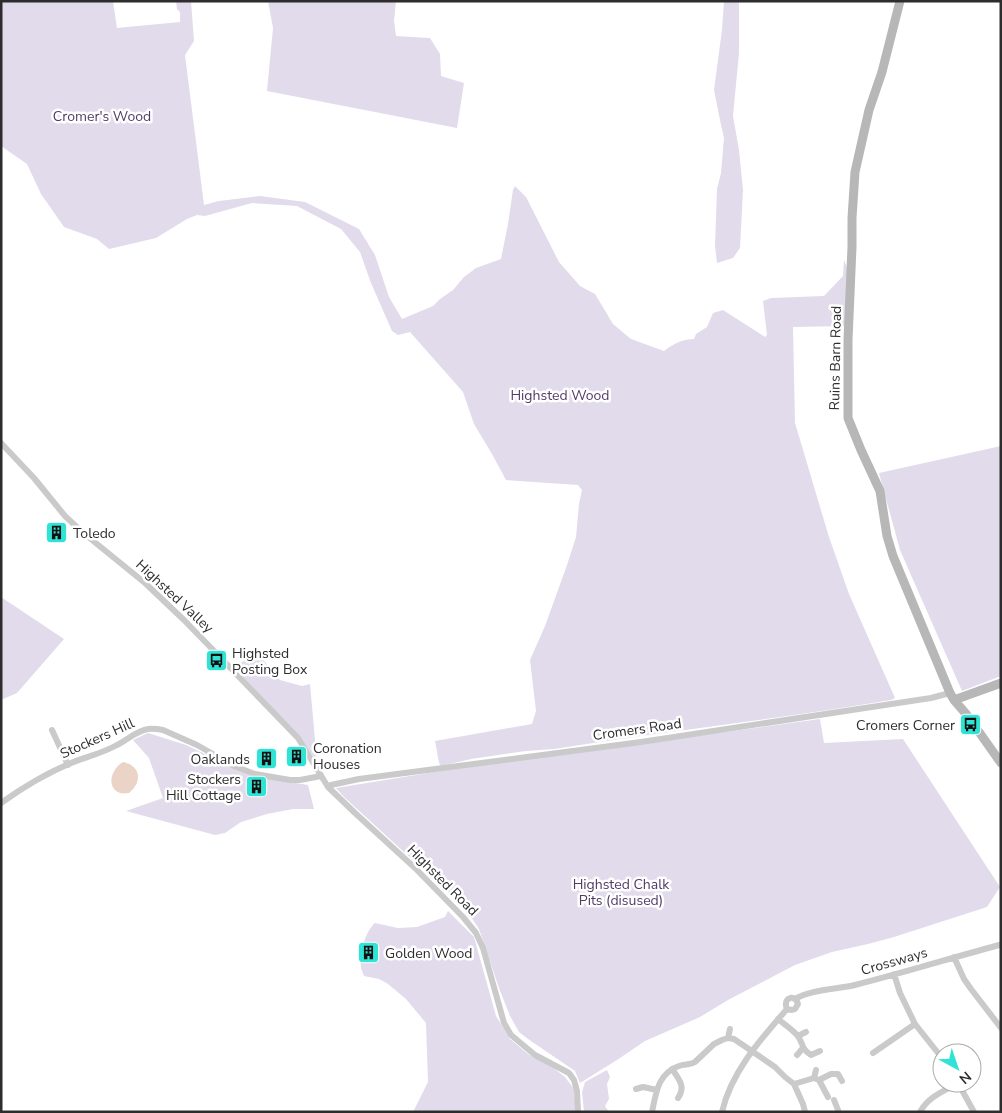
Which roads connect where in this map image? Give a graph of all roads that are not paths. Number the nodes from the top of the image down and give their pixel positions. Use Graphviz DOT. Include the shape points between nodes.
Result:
graph roads {
  1 [pos="900,1"];
  2 [pos="1,444"];
  3 [pos="1001,683"];
  4 [pos="952,697"];
  5 [pos="52,730"];
  6 [pos="1001,763"];
  7 [pos="68,764"];
  8 [pos="320,776"];
  9 [pos="328,787"];
  10 [pos="1,803"];
  11 [pos="1000,943"];
  12 [pos="954,957"];
  13 [pos="894,974"];
  14 [pos="778,1019"];
  15 [pos="915,1024"];
  16 [pos="1001,1028"];
  17 [pos="730,1029"];
  18 [pos="806,1032"];
  19 [pos="798,1036"];
  20 [pos="728,1038"];
  21 [pos="932,1045"];
  22 [pos="803,1048"];
  23 [pos="752,1051"];
  24 [pos="820,1051"];
  25 [pos="873,1053"];
  26 [pos="797,1055"];
  27 [pos="672,1069"];
  28 [pos="816,1070"];
  29 [pos="816,1079"];
  30 [pos="842,1081"];
  31 [pos="794,1084"];
  32 [pos="636,1089"];
  33 [pos="657,1090"];
  34 [pos="940,1093"];
  35 [pos="964,1093"];
  36 [pos="678,1098"];
  37 [pos="836,1111"];
  38 [pos="578,1112"];
  39 [pos="652,1112"];
  40 [pos="722,1112"];
  41 [pos="805,1112"];
  42 [pos="920,1112"];
  43 [pos="974,1112"];
  1 -- 4 [label="street, Ruins Barn Road" via="855,172 848,418 880,490 893,556"];
  2 -- 8 [label="street, Highsted Valley" via="64,516 178,614 286,724"];
  3 -- 4 [label="street"];
  4 -- 6 [label="street, Ruins Barn Road"];
  4 -- 9 [label="street, Cromers Road" via="359,779"];
  5 -- 7 [label="street"];
  7 -- 8 [label="street, Stockers Hill" via="117,746 147,729 157,729 255,774 290,780"];
  7 -- 10 [label="street, Stockers Hill"];
  8 -- 9 [label="street, Highsted Road"];
  9 -- 38 [label="street, Highsted Road" via="415,868 476,932 511,1036 535,1055 568,1073 576,1085"];
  11 -- 12 [label="street, Crossways"];
  12 -- 13 [label="street, Crossways"];
  12 -- 16 [label="street" via="970,989"];
  13 -- 14 [label="street, Crossways" via="788,999 787,1009"];
  13 -- 15 [label="street"];
  14 -- 19 [label="street"];
  14 -- 23 [label="street, Crossways"];
  15 -- 21 [label="street"];
  15 -- 25 [label="street"];
  17 -- 20 [label="street"];
  18 -- 19 [label="street"];
  19 -- 22 [label="street"];
  20 -- 23 [label="street"];
  20 -- 27 [label="street" via="714,1044 695,1062"];
  22 -- 24 [label="street" via="811,1055"];
  22 -- 26 [label="street"];
  23 -- 31 [label="street"];
  23 -- 40 [label="street, Crossways" via="731,1085"];
  27 -- 33 [label="street" via="662,1078"];
  27 -- 36 [label="street" via="682,1086"];
  28 -- 29 [label="street"];
  29 -- 30 [label="street" via="838,1074"];
  29 -- 31 [label="street"];
  29 -- 37 [label="street" via="831,1098"];
  31 -- 41 [label="street"];
  32 -- 33 [label="street"];
  33 -- 39 [label="street"];
  34 -- 42 [label="street" via="930,1099"];
  35 -- 43 [label="street"];
}
